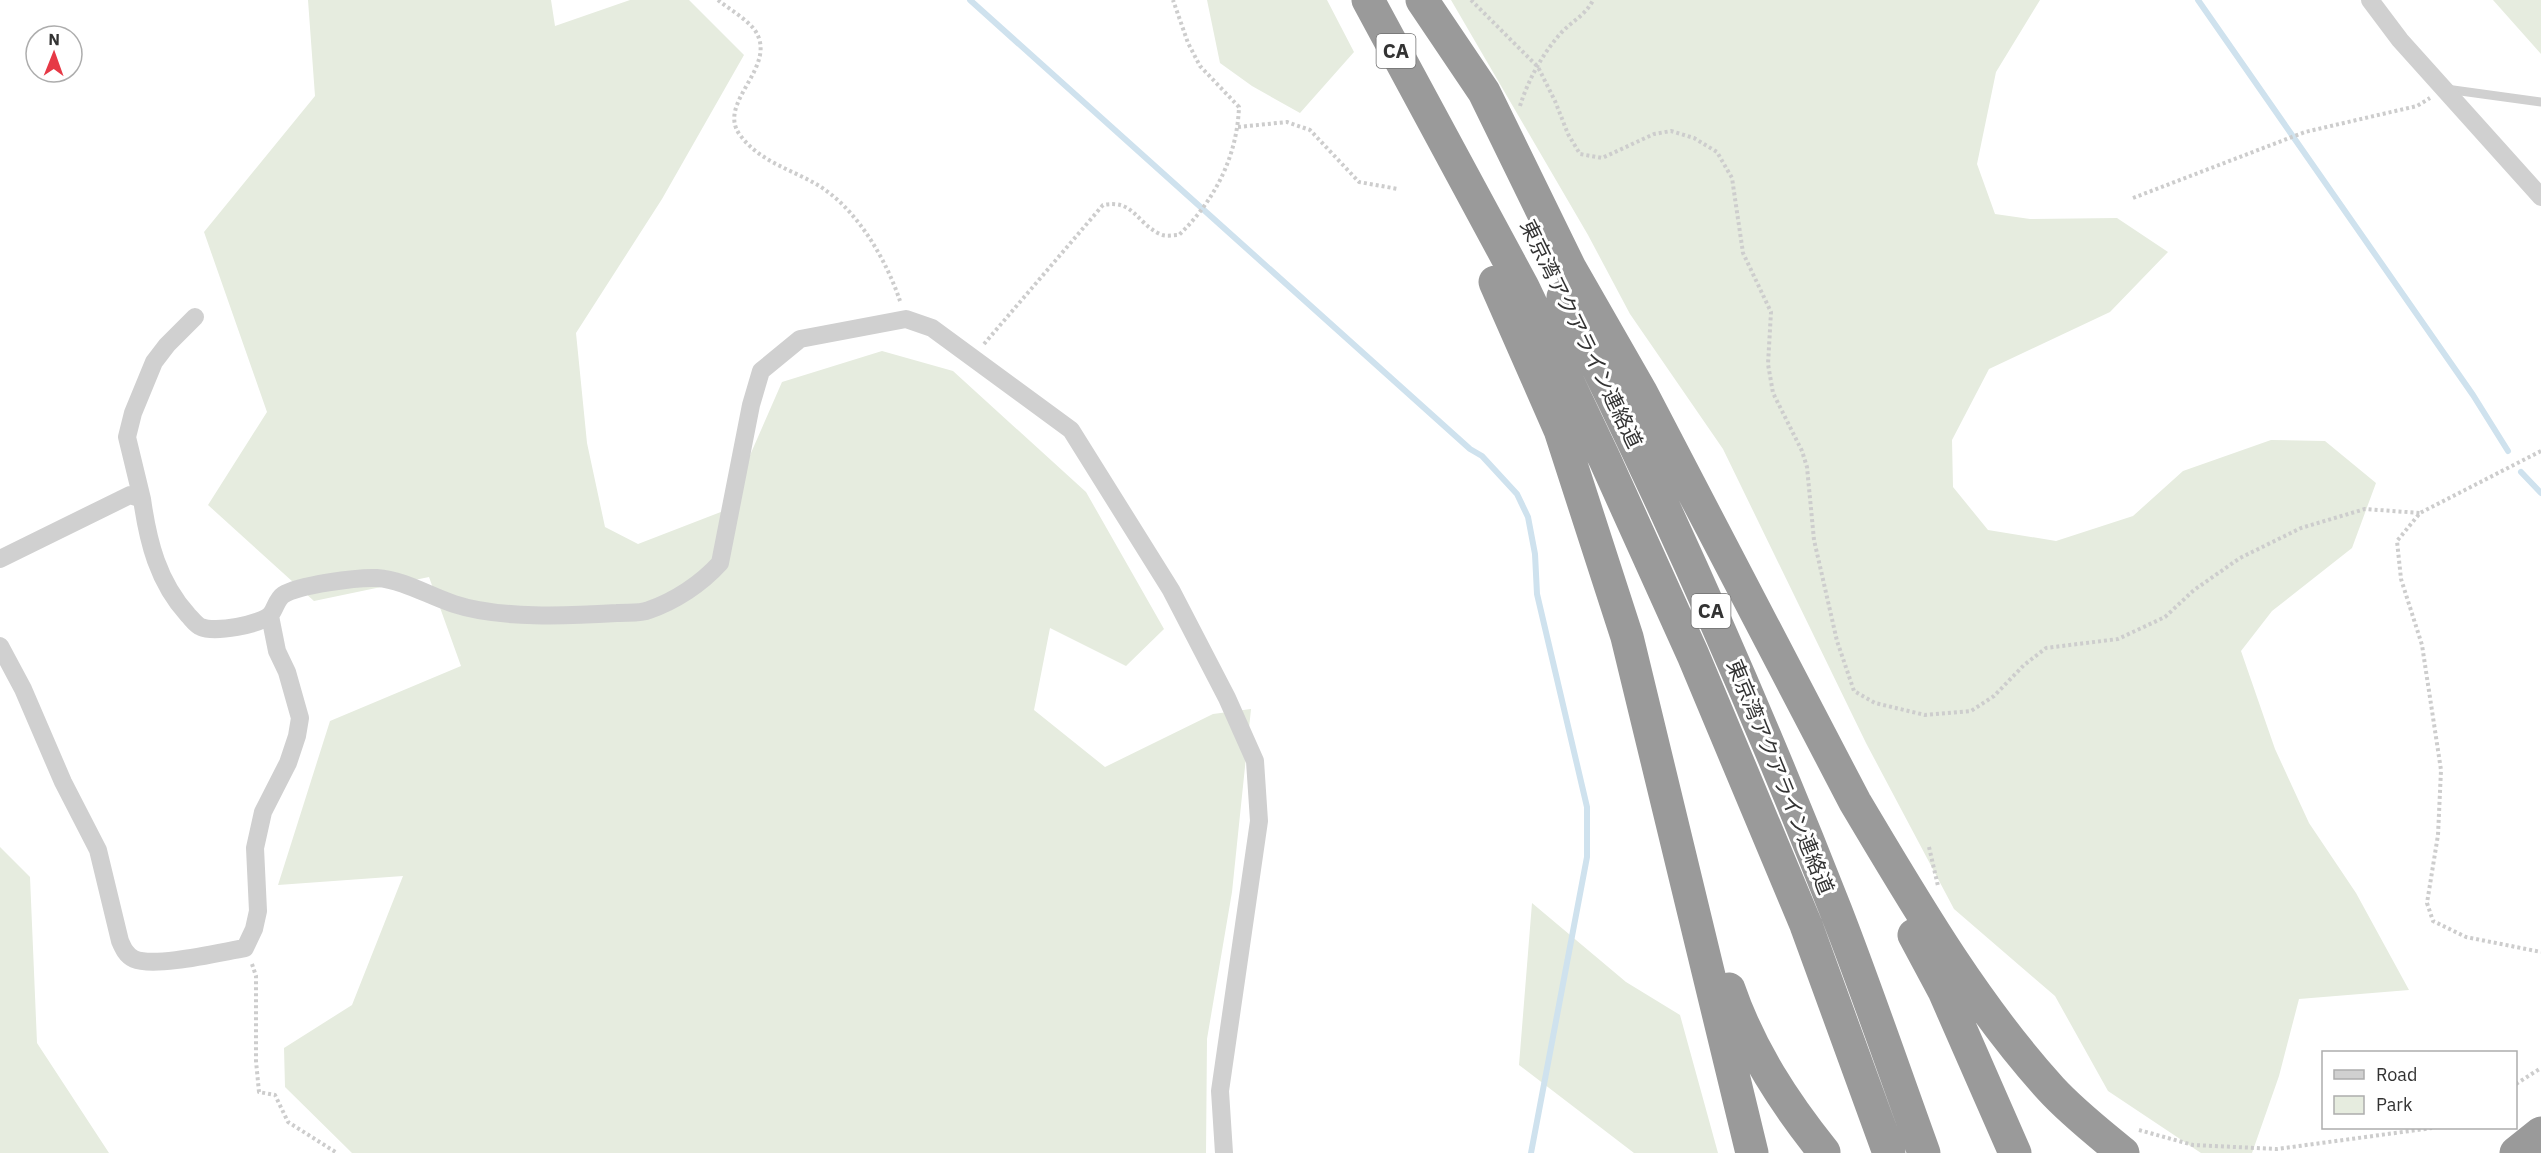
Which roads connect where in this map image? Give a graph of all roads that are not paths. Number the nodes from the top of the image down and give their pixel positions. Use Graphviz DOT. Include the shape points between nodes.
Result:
graph roads {
  1 [pos="1354,0"];
  2 [pos="1368,0"];
  3 [pos="1408,0"];
  4 [pos="1422,0"];
  5 [pos="2370,0"];
  6 [pos="2443,89"];
  7 [pos="2541,102"];
  8 [pos="2541,197"];
  9 [pos="195,316"];
  10 [pos="142,499"];
  11 [pos="0,559"];
  12 [pos="270,616"];
  13 [pos="0,646"];
  14 [pos="1855,802"];
  15 [pos="1678,854"];
  16 [pos="2541,1133"];
  17 [pos="2130,1141"];
  18 [pos="1824,1152"];
  19 [pos="1224,1153"];
  20 [pos="1752,1153"];
  21 [pos="1889,1153"];
  22 [pos="1924,1153"];
  23 [pos="2015,1153"];
  24 [pos="2516,1153"];
  1 -- 15 [label="highway" via="1506,303 1560,430 1627,637"];
  2 -- 21 [label="highway, 東京湾アクアライン連絡道 / CA" via="1523,287 1605,460 1688,644 1806,926"];
  3 -- 22 [label="highway, 東京湾アクアライン連絡道 / CA" via="1636,443 1723,638 1836,912"];
  4 -- 14 [label="highway" via="1484,92 1570,268 1641,392"];
  5 -- 6 [label="street"];
  6 -- 7 [label="lane"];
  6 -- 8 [label="street"];
  9 -- 10 [label="street" via="154,362 133,413 127,437"];
  10 -- 11 [label="street" via="130,495"];
  10 -- 12 [label="street" via="156,565 176,602 199,627 218,631"];
  12 -- 13 [label="street" via="277,651 300,718 288,763 263,812 255,848 258,911 254,929 245,948 184,958 148,961 126,953 98,850"];
  12 -- 19 [label="street" via="283,596 353,578 379,578 455,605 501,613 579,615 647,611 702,582 720,563 761,371 800,339 906,319 932,328 1071,430 1171,590 1255,760 1259,821 1220,1091"];
  14 -- 17 [label="highway" via="1977,998 2052,1090"];
  14 -- 23 [label="highway" via="1875,861 1944,991"];
  15 -- 18 [label="highway" via="1699,899 1751,1045 1796,1117"];
  15 -- 20 [label="highway"];
  16 -- 24 [label="highway"];
}
